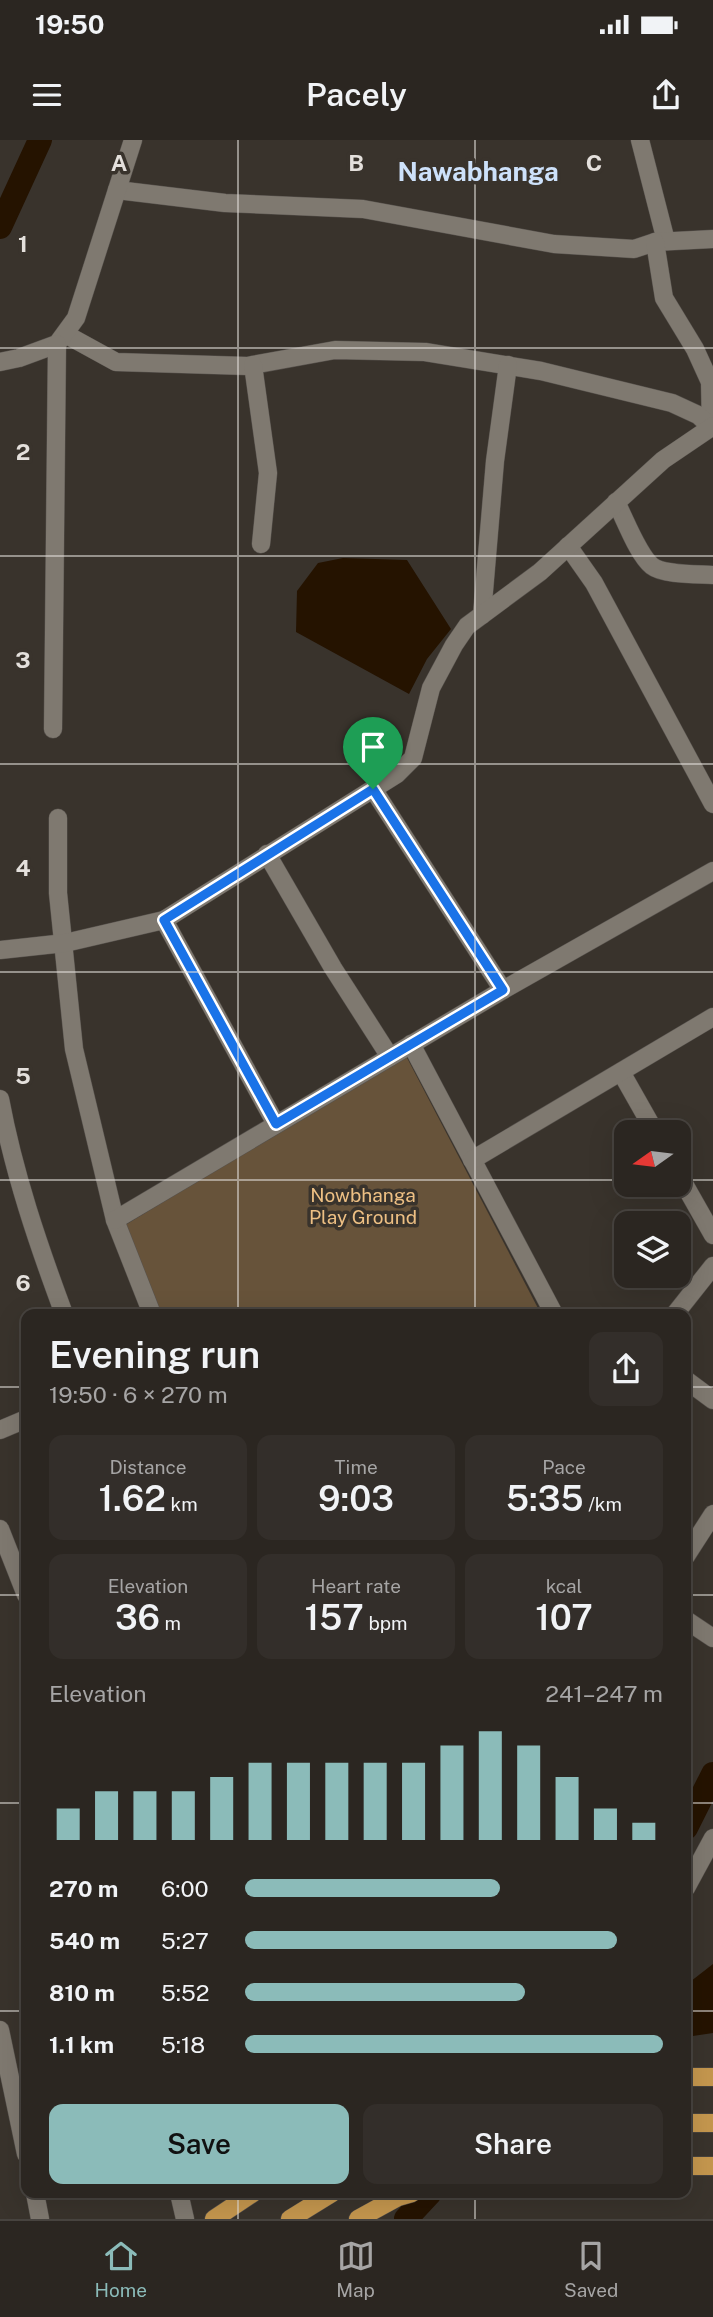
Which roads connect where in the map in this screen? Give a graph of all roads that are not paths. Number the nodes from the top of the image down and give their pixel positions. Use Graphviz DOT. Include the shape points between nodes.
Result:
graph roads {
  1 [pos="133,140"];
  2 [pos="640,140"];
  3 [pos="117,190"];
  4 [pos="713,239"];
  5 [pos="660,241"];
  6 [pos="61,339"];
  7 [pos="0,363"];
  8 [pos="253,365"];
  9 [pos="508,365"];
  10 [pos="712,427"];
  11 [pos="616,502"];
  12 [pos="261,544"];
  13 [pos="568,547"];
  14 [pos="713,575"];
  15 [pos="482,615"];
  16 [pos="53,729"];
  17 [pos="373,789"];
  18 [pos="713,804"];
  19 [pos="58,818"];
  20 [pos="267,854"];
  21 [pos="713,871"];
  22 [pos="164,920"];
  23 [pos="65,943"];
  24 [pos="0,950"];
  25 [pos="503,990"];
  26 [pos="713,1017"];
  27 [pos="411,1044"];
  28 [pos="390,1057"];
  29 [pos="621,1072"];
  30 [pos="0,1099"];
  31 [pos="648,1120"];
  32 [pos="276,1124"];
  33 [pos="472,1160"];
  34 [pos="691,1196"];
  35 [pos="115,1220"];
  36 [pos="713,1235"];
  37 [pos="713,1266"];
  38 [pos="62,1309"];
  39 [pos="150,1309"];
  40 [pos="551,1309"];
  41 [pos="679,1309"];
  42 [pos="691,1384"];
  43 [pos="713,1400"];
  44 [pos="21,1421"];
  45 [pos="0,1430"];
  46 [pos="713,1514"];
  47 [pos="0,1529"];
  48 [pos="691,1548"];
  49 [pos="21,1582"];
  50 [pos="691,1624"];
  51 [pos="713,1639"];
  52 [pos="713,1839"];
  53 [pos="691,1879"];
  54 [pos="0,2030"];
  55 [pos="691,2077"];
  56 [pos="713,2077"];
  57 [pos="14,2109"];
  58 [pos="691,2123"];
  59 [pos="713,2123"];
  60 [pos="21,2135"];
  61 [pos="691,2166"];
  62 [pos="713,2166"];
  63 [pos="35,2198"];
  64 [pos="180,2198"];
  65 [pos="246,2198"];
  66 [pos="324,2198"];
  67 [pos="399,2198"];
  68 [pos="40,2219"];
  69 [pos="186,2219"];
  70 [pos="214,2219"];
  71 [pos="290,2219"];
  72 [pos="358,2219"];
  1 -- 3 [label="street"];
  2 -- 5 [label="street"];
  3 -- 5 [label="street" via="225,203 363,209 554,244 634,249"];
  3 -- 6 [label="street" via="76,318"];
  4 -- 5 [label="street"];
  5 -- 10 [label="street" via="664,298 710,382"];
  6 -- 7 [label="street"];
  6 -- 8 [label="street" via="116,362"];
  6 -- 16 [label="street"];
  8 -- 9 [label="street" via="335,350 425,352"];
  8 -- 12 [label="street" via="268,473"];
  9 -- 10 [label="street" via="672,403"];
  9 -- 15 [label="street"];
  10 -- 11 [label="street" via="663,460"];
  11 -- 13 [label="street"];
  11 -- 14 [label="street" via="653,567"];
  13 -- 15 [label="street"];
  13 -- 18 [label="street" via="594,583"];
  15 -- 17 [label="street" via="460,635 431,688 413,758"];
  17 -- 20 [label="street"];
  17 -- 25 [label="street"];
  19 -- 23 [label="street" via="58,893"];
  20 -- 22 [label="street"];
  20 -- 28 [label="street"];
  21 -- 25 [label="street"];
  22 -- 23 [label="street"];
  22 -- 32 [label="street"];
  23 -- 24 [label="street"];
  23 -- 35 [label="street" via="74,1049"];
  25 -- 27 [label="street"];
  26 -- 29 [label="street"];
  27 -- 28 [label="street"];
  27 -- 33 [label="street"];
  28 -- 32 [label="street"];
  29 -- 31 [label="street"];
  29 -- 33 [label="street"];
  30 -- 38 [label="street" via="36,1239"];
  32 -- 35 [label="street"];
  33 -- 40 [label="street"];
  34 -- 36 [label="street"];
  35 -- 39 [label="street"];
  37 -- 41 [label="street"];
  42 -- 43 [label="street"];
  44 -- 45 [label="street"];
  46 -- 48 [label="street"];
  47 -- 49 [label="street"];
  50 -- 51 [label="street"];
  52 -- 53 [label="street"];
  54 -- 57 [label="street"];
  55 -- 56 [label="main road"];
  57 -- 60 [label="street"];
  58 -- 59 [label="main road"];
  61 -- 62 [label="main road"];
  63 -- 68 [label="street"];
  64 -- 69 [label="street"];
  65 -- 70 [label="main road"];
  66 -- 71 [label="main road"];
  67 -- 72 [label="main road"];
}
